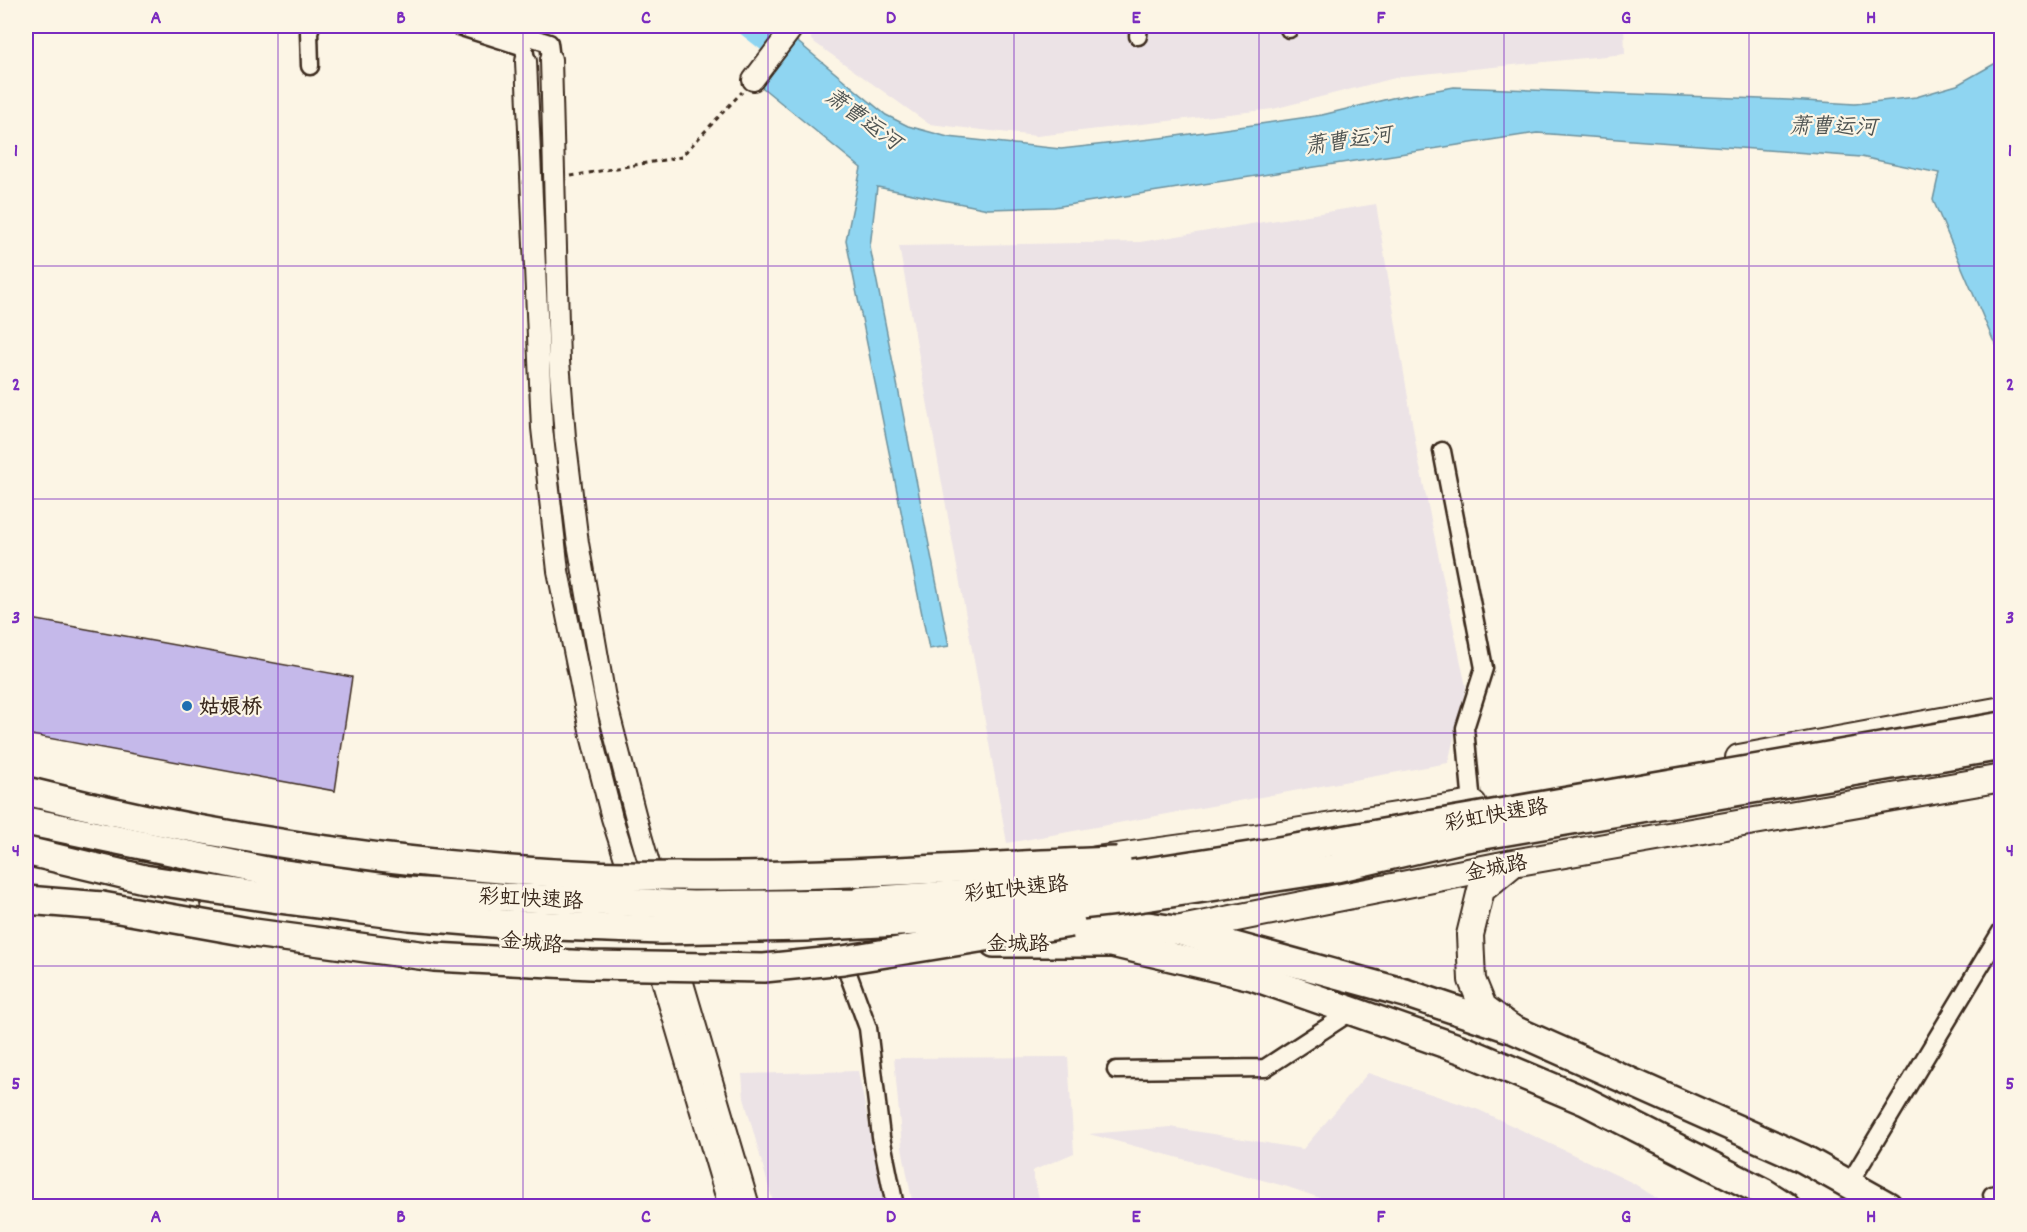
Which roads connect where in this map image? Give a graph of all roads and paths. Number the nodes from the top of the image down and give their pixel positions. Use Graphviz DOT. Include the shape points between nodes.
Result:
graph roads {
  1 [pos="300,26"];
  2 [pos="311,26"];
  3 [pos="458,26"];
  4 [pos="495,26"];
  5 [pos="794,26"];
  6 [pos="551,59"];
  7 [pos="526,61"];
  8 [pos="753,80"];
  9 [pos="554,179"];
  10 [pos="1442,451"];
  11 [pos="2001,710"];
  12 [pos="2001,726"];
  13 [pos="2001,746"];
  14 [pos="2001,778"];
  15 [pos="26,791"];
  16 [pos="26,804"];
  17 [pos="1472,804"];
  18 [pos="26,821"];
  19 [pos="26,851"];
  20 [pos="1250,856"];
  21 [pos="1514,863"];
  22 [pos="26,864"];
  23 [pos="1336,868"];
  24 [pos="645,889"];
  25 [pos="886,889"];
  26 [pos="26,900"];
  27 [pos="1176,930"];
  28 [pos="2001,930"];
  29 [pos="1112,944"];
  30 [pos="664,953"];
  31 [pos="843,960"];
  32 [pos="1352,1011"];
  33 [pos="1512,1029"];
  34 [pos="1116,1070"];
  35 [pos="1849,1184"];
  36 [pos="2001,1192"];
  37 [pos="729,1206"];
  38 [pos="749,1206"];
  39 [pos="895,1206"];
  40 [pos="1785,1206"];
  41 [pos="1888,1206"];
  42 [pos="1997,1206"];
  1 -- 2 [label="street" via="305,66"];
  3 -- 7 [label="street" via="524,47"];
  4 -- 6 [label="street" via="549,43"];
  5 -- 8 [label="street"];
  6 -- 9 [label="street"];
  7 -- 24 [label="street" via="542,428 558,571 612,818"];
  8 -- 9 [label="path" via="681,157"];
  9 -- 24 [label="street" via="565,437 578,543 605,698 636,818"];
  10 -- 17 [label="street" via="1484,668 1464,728"];
  11 -- 17 [label="main road"];
  12 -- 20 [label="highway, 彩虹快速路, bridge"];
  13 -- 23 [label="highway, 彩虹快速路, bridge" via="1461,840"];
  14 -- 21 [label="main road, 金城路"];
  15 -- 20 [label="highway, bridge" via="108,812 260,841 439,864 594,876 765,877"];
  16 -- 24 [label="highway" via="261,855 435,877"];
  17 -- 25 [label="main road"];
  18 -- 20 [label="highway, 彩虹快速路, bridge" via="271,872 409,891 693,905 856,903 1028,890"];
  19 -- 23 [label="highway, 彩虹快速路, bridge" via="144,879 409,916 662,930 954,919 1125,900"];
  21 -- 27 [label="main road, 金城路"];
  21 -- 33 [label="main road" via="1481,890 1470,935 1472,980 1483,1007"];
  22 -- 30 [label="highway, 金城路" via="170,895 354,926"];
  23 -- 31 [label="highway, bridge" via="1165,908"];
  24 -- 25 [label="highway"];
  24 -- 30 [label="street"];
  25 -- 27 [label="highway"];
  26 -- 31 [label="highway, bridge" via="102,906 254,933 434,957 764,968"];
  27 -- 29 [label="main road, 金城路"];
  27 -- 33 [label="highway" via="1405,993"];
  28 -- 35 [label="street"];
  29 -- 30 [label="highway, 金城路" via="951,943"];
  29 -- 32 [label="highway" via="1252,976"];
  30 -- 37 [label="street"];
  30 -- 38 [label="street"];
  31 -- 39 [label="street" via="868,1028 881,1137"];
  32 -- 34 [label="street" via="1265,1068"];
  32 -- 40 [label="highway" via="1466,1051 1585,1101"];
  33 -- 35 [label="highway" via="1802,1158"];
  35 -- 41 [label="highway"];
  36 -- 42 [label="street" via="1992,1195"];
}
